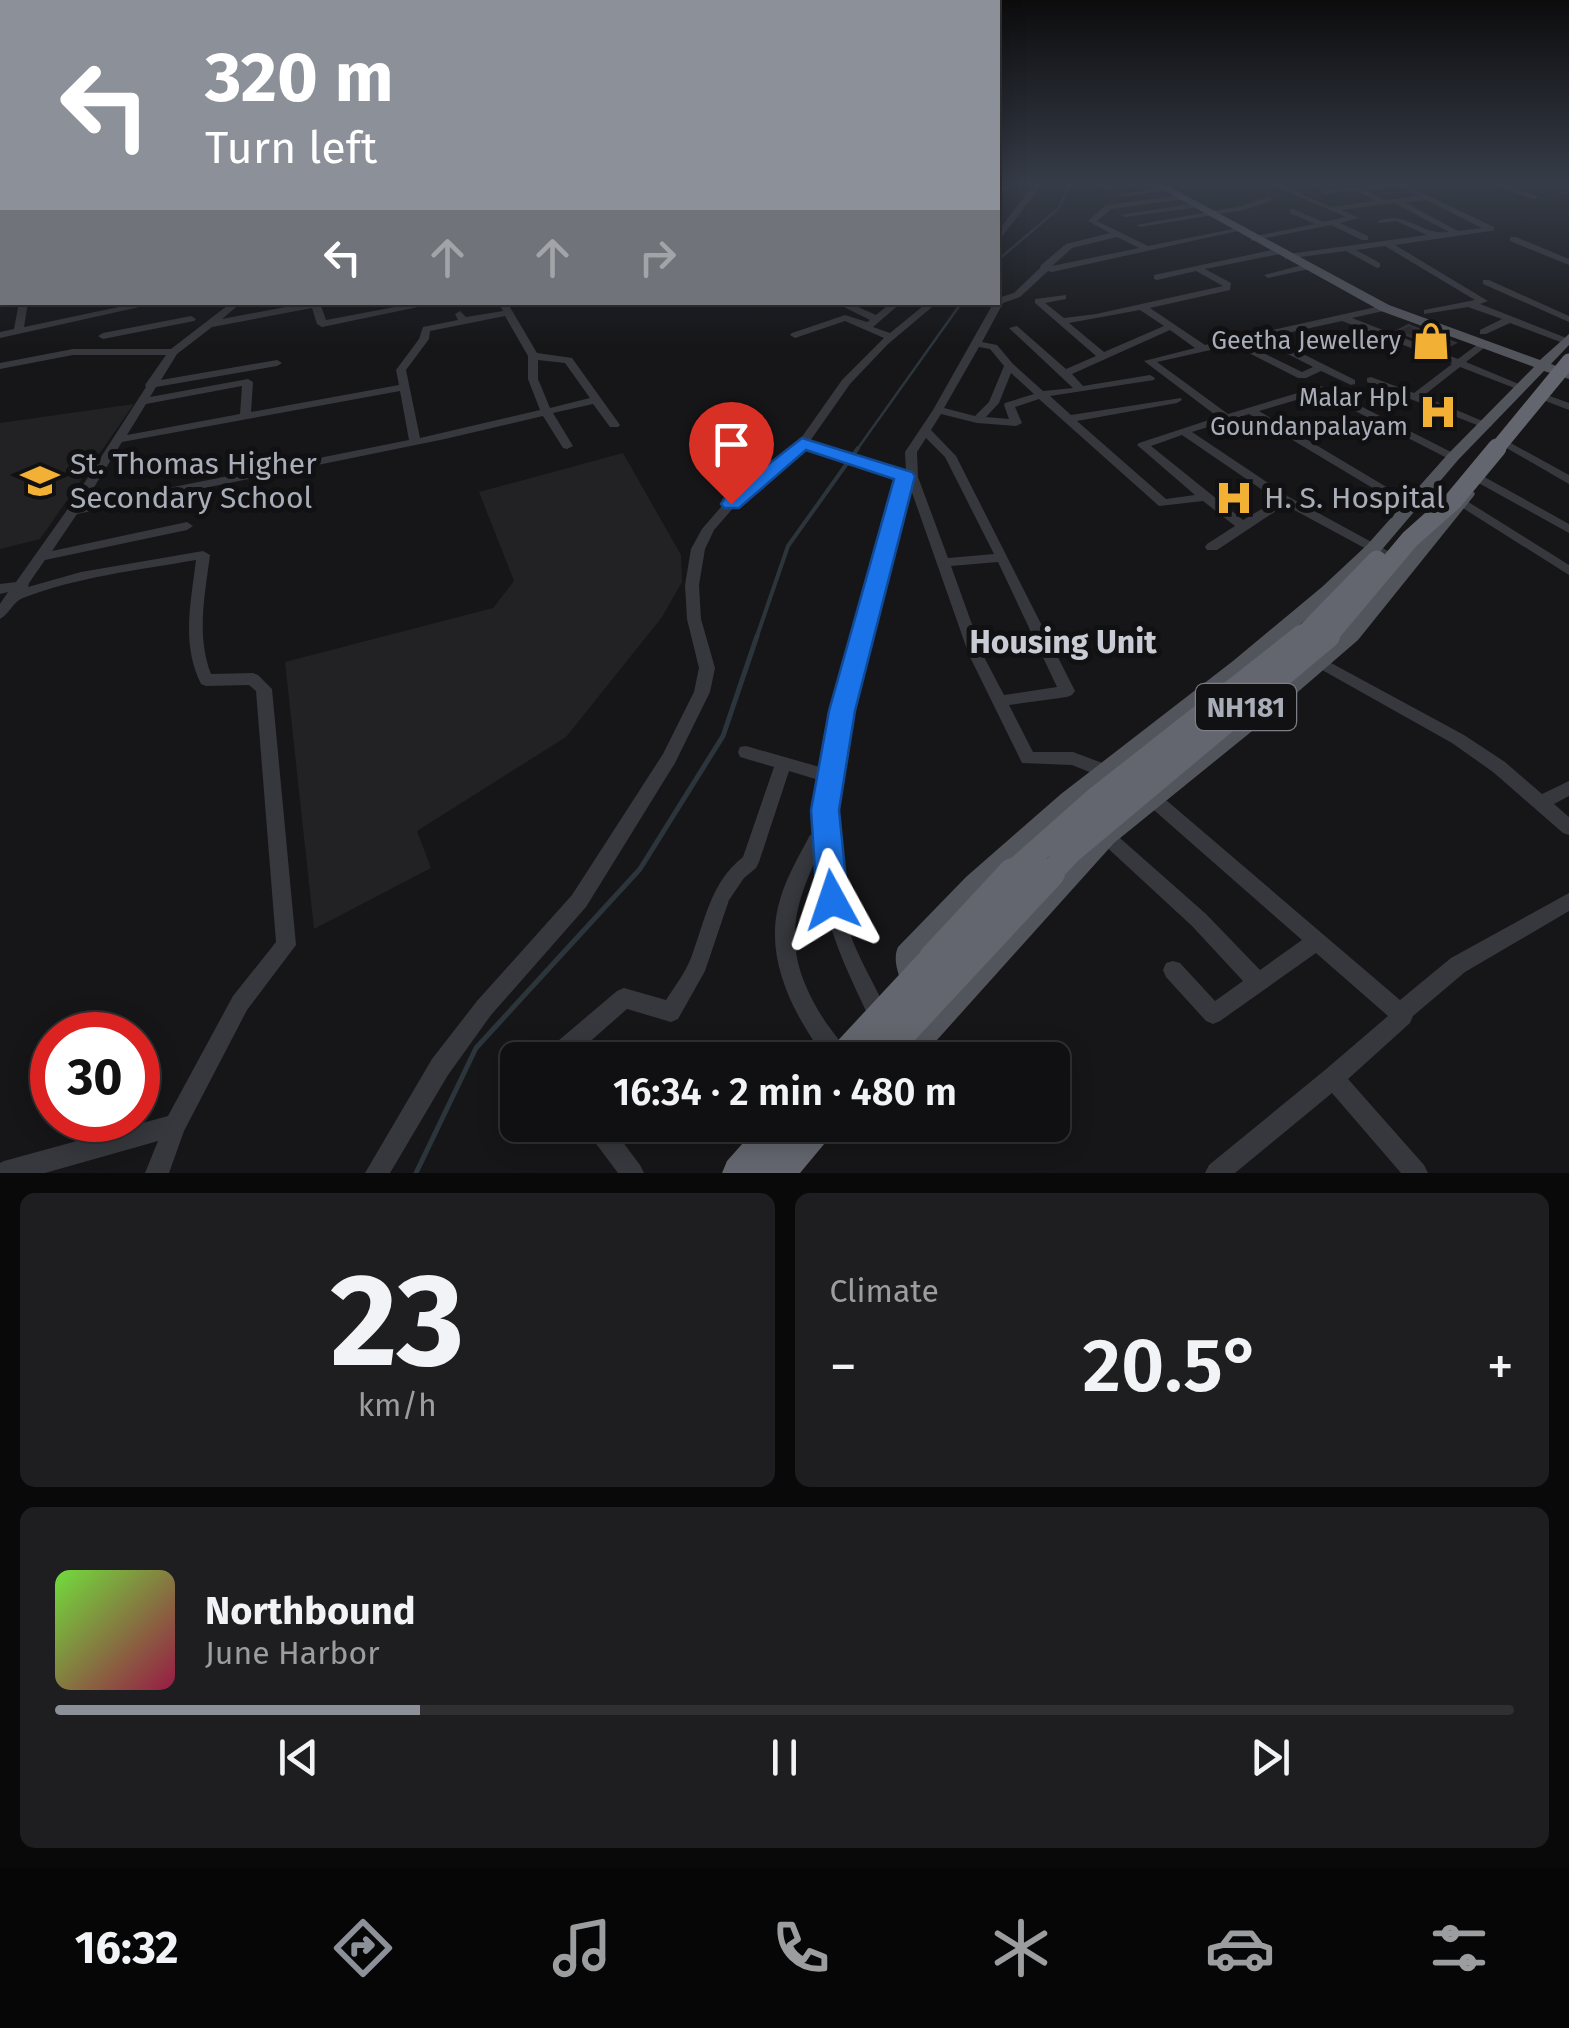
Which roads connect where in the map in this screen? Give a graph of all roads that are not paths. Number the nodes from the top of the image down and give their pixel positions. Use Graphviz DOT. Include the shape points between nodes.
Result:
graph roads {
  1 [pos="1107,237"];
  2 [pos="1123,237"];
  3 [pos="1206,237"];
  4 [pos="1250,237"];
  5 [pos="1265,237"];
  6 [pos="1362,237"];
  7 [pos="1430,237"];
  8 [pos="1365,238"];
  9 [pos="1254,239"];
  10 [pos="1514,239"];
  11 [pos="1386,243"];
  12 [pos="1347,248"];
  13 [pos="1147,249"];
  14 [pos="1282,254"];
  15 [pos="1569,262"];
  16 [pos="1377,265"];
  17 [pos="1044,267"];
  18 [pos="1306,267"];
  19 [pos="1198,268"];
  20 [pos="1268,275"];
  21 [pos="1158,277"];
  22 [pos="1486,282"];
  23 [pos="1063,297"];
  24 [pos="1000,301"];
  25 [pos="1470,304"];
  26 [pos="23,305"];
  27 [pos="96,305"];
  28 [pos="145,305"];
  29 [pos="234,305"];
  30 [pos="310,305"];
  31 [pos="320,305"];
  32 [pos="422,305"];
  33 [pos="843,305"];
  34 [pos="894,305"];
  35 [pos="930,305"];
  36 [pos="997,305"];
  37 [pos="505,308"];
  38 [pos="1142,308"];
  39 [pos="1385,308"];
  40 [pos="1427,312"];
  41 [pos="98,316"];
  42 [pos="1341,317"];
  43 [pos="192,319"];
  44 [pos="1508,320"];
  45 [pos="1569,320"];
  46 [pos="1062,321"];
  47 [pos="873,322"];
  48 [pos="210,324"];
  49 [pos="1170,327"];
  50 [pos="1014,328"];
  51 [pos="18,331"];
  52 [pos="0,335"];
  53 [pos="795,335"];
  54 [pos="103,336"];
  55 [pos="1260,336"];
  56 [pos="891,337"];
  57 [pos="1482,339"];
  58 [pos="1234,342"];
  59 [pos="976,344"];
  60 [pos="1568,347"];
  61 [pos="1204,349"];
  62 [pos="173,352"];
  63 [pos="103,354"];
  64 [pos="1100,354"];
  65 [pos="533,356"];
  66 [pos="277,363"];
  67 [pos="1457,365"];
  68 [pos="0,366"];
  69 [pos="1010,366"];
  70 [pos="1540,366"];
  71 [pos="1322,368"];
  72 [pos="1065,372"];
  73 [pos="1568,374"];
  74 [pos="1150,378"];
  75 [pos="1371,380"];
  76 [pos="1351,382"];
  77 [pos="150,385"];
  78 [pos="1521,387"];
  79 [pos="405,388"];
  80 [pos="1081,390"];
  81 [pos="1043,394"];
  82 [pos="1414,397"];
  83 [pos="1547,398"];
  84 [pos="594,400"];
  85 [pos="1177,400"];
  86 [pos="140,402"];
  87 [pos="1569,406"];
  88 [pos="938,410"];
  89 [pos="1249,410"];
  90 [pos="548,412"];
  91 [pos="1224,416"];
  92 [pos="245,418"];
  93 [pos="977,420"];
  94 [pos="1068,420"];
  95 [pos="1486,424"];
  96 [pos="614,426"];
  97 [pos="926,430"];
  98 [pos="1183,431"];
  99 [pos="116,440"];
  100 [pos="415,442"];
  101 [pos="802,443"];
  102 [pos="1507,444"];
  103 [pos="567,446"];
  104 [pos="1453,457"];
  105 [pos="908,477"];
  106 [pos="1479,478"];
  107 [pos="1569,480"];
  108 [pos="1205,497"];
  109 [pos="1285,500"];
  110 [pos="1462,502"];
  111 [pos="1410,507"];
  112 [pos="74,512"];
  113 [pos="187,526"];
  114 [pos="1243,526"];
  115 [pos="1569,529"];
  116 [pos="1212,547"];
  117 [pos="1373,549"];
  118 [pos="40,557"];
  119 [pos="1002,557"];
  120 [pos="942,562"];
  121 [pos="1408,568"];
  122 [pos="1569,571"];
  123 [pos="12,590"];
  124 [pos="0,614"];
  125 [pos="1320,662"];
  126 [pos="999,701"];
  127 [pos="746,752"];
  128 [pos="784,763"];
  129 [pos="1108,772"];
  130 [pos="831,776"];
  131 [pos="1569,788"];
  132 [pos="1153,799"];
  133 [pos="1540,803"];
  134 [pos="1569,828"];
  135 [pos="1106,836"];
  136 [pos="828,844"];
  137 [pos="1569,901"];
  138 [pos="1317,940"];
  139 [pos="924,970"];
  140 [pos="1173,970"];
  141 [pos="1258,982"];
  142 [pos="1400,1014"];
  143 [pos="890,1024"];
  144 [pos="574,1042"];
  145 [pos="827,1042"];
  146 [pos="866,1042"];
  147 [pos="883,1042"];
  148 [pos="917,1042"];
  149 [pos="1334,1078"];
  150 [pos="176,1125"];
  151 [pos="609,1142"];
  152 [pos="773,1142"];
  153 [pos="796,1142"];
  154 [pos="760,1169"];
  155 [pos="4,1173"];
  156 [pos="157,1173"];
  157 [pos="377,1173"];
  158 [pos="632,1173"];
  159 [pos="1217,1173"];
  160 [pos="1416,1173"];
  1 -- 17 [label="street" via="1069,246"];
  2 -- 13 [label="street"];
  3 -- 13 [label="street"];
  4 -- 9 [label="main road"];
  5 -- 9 [label="street"];
  6 -- 8 [label="street"];
  7 -- 11 [label="street"];
  9 -- 14 [label="main road"];
  10 -- 15 [label="street"];
  11 -- 12 [label="street"];
  11 -- 25 [label="street" via="1483,301"];
  12 -- 14 [label="street"];
  12 -- 16 [label="street"];
  13 -- 17 [label="street"];
  14 -- 18 [label="main road"];
  14 -- 19 [label="street"];
  17 -- 24 [label="street" via="1017,295"];
  18 -- 20 [label="street"];
  18 -- 39 [label="main road"];
  19 -- 21 [label="street"];
  19 -- 38 [label="street" via="1228,288"];
  22 -- 45 [label="street"];
  23 -- 46 [label="street" via="1038,301"];
  25 -- 40 [label="street"];
  25 -- 44 [label="street"];
  26 -- 51 [label="street"];
  27 -- 41 [label="street"];
  28 -- 41 [label="street"];
  29 -- 48 [label="street"];
  30 -- 48 [label="street"];
  31 -- 32 [label="street" via="322,324"];
  33 -- 47 [label="street"];
  34 -- 47 [label="street"];
  35 -- 56 [label="street"];
  36 -- 59 [label="street"];
  37 -- 65 [label="street"];
  37 -- 79 [label="street" via="426,329 402,370"];
  38 -- 46 [label="street"];
  38 -- 49 [label="street"];
  39 -- 42 [label="street"];
  39 -- 57 [label="main road"];
  41 -- 51 [label="street"];
  41 -- 54 [label="street"];
  42 -- 55 [label="street"];
  42 -- 67 [label="street"];
  43 -- 54 [label="street"];
  44 -- 57 [label="street"];
  44 -- 60 [label="street"];
  46 -- 64 [label="street"];
  47 -- 53 [label="street" via="844,318"];
  47 -- 56 [label="street" via="866,328"];
  48 -- 62 [label="street"];
  49 -- 61 [label="street"];
  49 -- 64 [label="street"];
  50 -- 72 [label="street"];
  51 -- 52 [label="street"];
  54 -- 63 [label="street"];
  55 -- 58 [label="street"];
  55 -- 71 [label="street"];
  56 -- 101 [label="street" via="846,382"];
  57 -- 67 [label="street"];
  57 -- 70 [label="main road"];
  58 -- 61 [label="street"];
  58 -- 71 [label="street" via="1302,376"];
  59 -- 69 [label="street" via="993,348"];
  59 -- 88 [label="street"];
  60 -- 70 [label="main road"];
  60 -- 139 [label="highway, NH181, bridge" via="1441,497 1294,646 1096,799 998,886"];
  60 -- 143 [label="highway, NH181, bridge" via="1453,501 1410,539 1318,648 1071,850"];
  61 -- 91 [label="street" via="1149,360"];
  62 -- 63 [label="street"];
  62 -- 77 [label="street"];
  63 -- 68 [label="street" via="73,352"];
  64 -- 72 [label="street"];
  65 -- 84 [label="street" via="568,360"];
  65 -- 90 [label="street" via="530,368"];
  66 -- 77 [label="street"];
  67 -- 78 [label="street"];
  67 -- 82 [label="street"];
  69 -- 81 [label="street"];
  69 -- 93 [label="street" via="994,403"];
  70 -- 73 [label="main road"];
  70 -- 78 [label="main road"];
  71 -- 76 [label="street"];
  72 -- 80 [label="street"];
  73 -- 83 [label="main road"];
  74 -- 80 [label="street"];
  75 -- 82 [label="street"];
  77 -- 86 [label="street"];
  78 -- 95 [label="main road"];
  79 -- 92 [label="street"];
  79 -- 100 [label="street"];
  80 -- 81 [label="street"];
  81 -- 93 [label="street" via="1009,405 1016,422"];
  81 -- 94 [label="street"];
  82 -- 95 [label="street"];
  83 -- 87 [label="street"];
  83 -- 102 [label="main road"];
  84 -- 90 [label="street"];
  84 -- 96 [label="street"];
  85 -- 94 [label="street"];
  86 -- 92 [label="street" via="248,382"];
  86 -- 99 [label="street"];
  88 -- 93 [label="street"];
  88 -- 97 [label="street"];
  89 -- 91 [label="street"];
  89 -- 104 [label="street" via="1322,388"];
  89 -- 111 [label="street"];
  90 -- 100 [label="street"];
  90 -- 103 [label="street"];
  91 -- 98 [label="street"];
  92 -- 99 [label="street"];
  94 -- 108 [label="street" via="1163,503"];
  95 -- 104 [label="main road"];
  97 -- 105 [label="street" via="911,452"];
  97 -- 119 [label="street" via="950,456"];
  98 -- 108 [label="street" via="1142,444"];
  98 -- 109 [label="street"];
  99 -- 112 [label="street"];
  100 -- 112 [label="street"];
  101 -- 105 [label="street"];
  101 -- 157 [label="street" via="731,504 698,550 692,603 707,668 669,758 579,901 440,1067"];
  102 -- 106 [label="main road"];
  102 -- 107 [label="street"];
  104 -- 111 [label="main road"];
  105 -- 120 [label="street"];
  105 -- 130 [label="street" via="842,711"];
  106 -- 110 [label="main road"];
  106 -- 115 [label="street"];
  108 -- 114 [label="street"];
  109 -- 114 [label="street"];
  109 -- 117 [label="street"];
  110 -- 121 [label="main road"];
  110 -- 122 [label="street"];
  111 -- 117 [label="main road"];
  112 -- 118 [label="street"];
  113 -- 118 [label="street"];
  114 -- 116 [label="street"];
  117 -- 121 [label="street"];
  117 -- 129 [label="main road" via="1281,634"];
  118 -- 123 [label="street"];
  119 -- 120 [label="street"];
  119 -- 126 [label="street" via="1066,691"];
  120 -- 126 [label="street"];
  121 -- 125 [label="main road"];
  123 -- 124 [label="street"];
  123 -- 150 [label="street" via="204,556 195,638 202,674 216,682 253,679 264,688 286,945 240,1003"];
  125 -- 132 [label="main road"];
  125 -- 133 [label="street" via="1458,738"];
  126 -- 129 [label="street" via="1028,758 1073,759"];
  127 -- 128 [label="street"];
  128 -- 130 [label="street"];
  128 -- 144 [label="street" via="750,862 715,909 697,968 671,1012 624,998"];
  129 -- 139 [label="main road" via="974,884 921,938 907,954"];
  130 -- 136 [label="street"];
  131 -- 133 [label="street"];
  132 -- 135 [label="main road"];
  132 -- 138 [label="street"];
  133 -- 134 [label="street"];
  135 -- 141 [label="street"];
  135 -- 148 [label="main road"];
  136 -- 143 [label="street" via="836,922"];
  136 -- 145 [label="street" via="816,840 800,874 786,910 784,948 813,1024"];
  137 -- 142 [label="street" via="1458,964"];
  138 -- 141 [label="street"];
  138 -- 142 [label="street"];
  139 -- 143 [label="highway"];
  140 -- 141 [label="street" via="1213,1014"];
  142 -- 149 [label="street"];
  143 -- 146 [label="highway"];
  143 -- 147 [label="highway"];
  149 -- 159 [label="street"];
  149 -- 160 [label="street"];
  150 -- 155 [label="street"];
  150 -- 156 [label="street"];
  151 -- 158 [label="street"];
  152 -- 154 [label="highway"];
  153 -- 154 [label="highway"];
}
